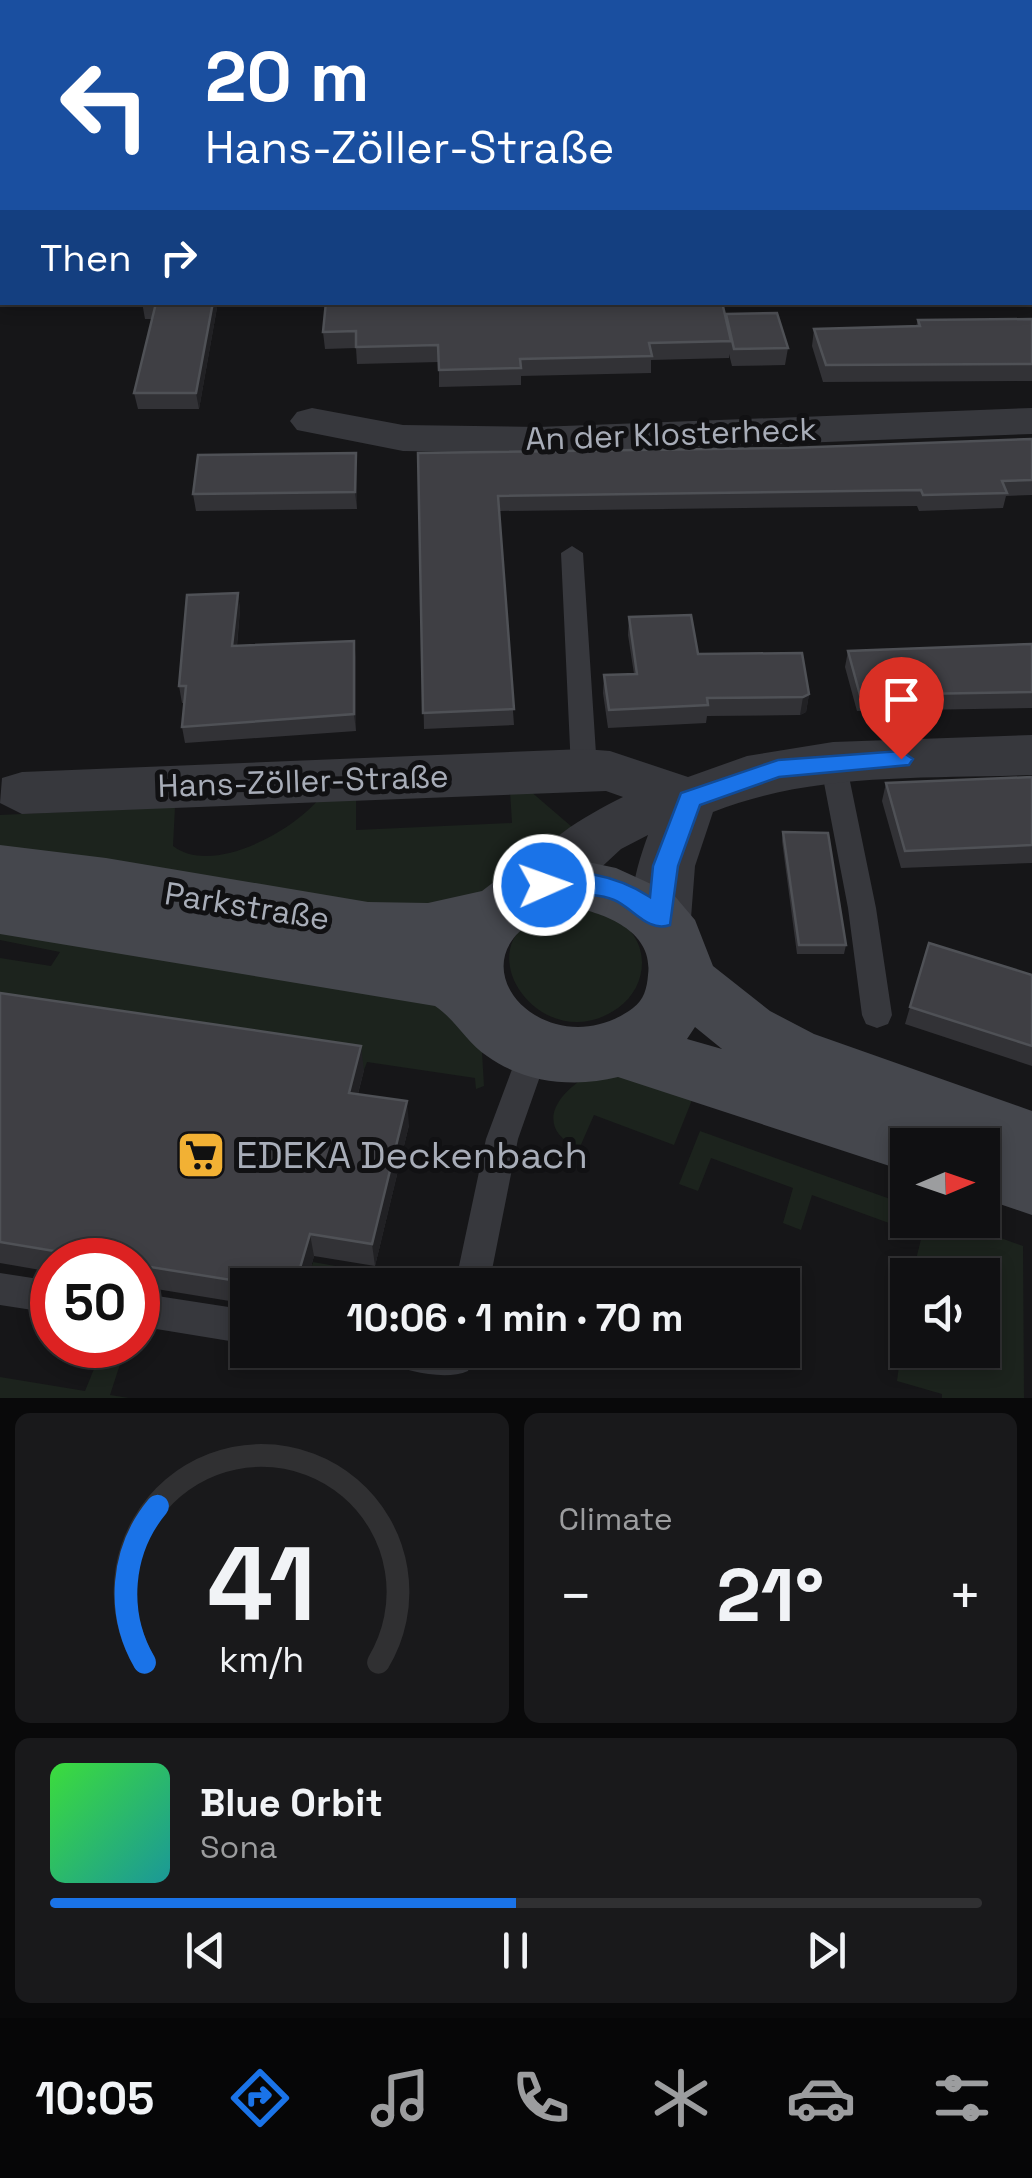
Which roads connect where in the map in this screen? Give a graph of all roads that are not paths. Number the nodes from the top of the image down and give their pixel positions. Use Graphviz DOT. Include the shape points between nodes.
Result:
graph roads {
  1 [pos="312,421"];
  2 [pos="1032,421"];
  3 [pos="572,553"];
  4 [pos="1032,756"];
  5 [pos="833,762"];
  6 [pos="584,769"];
  7 [pos="11,794"];
  8 [pos="689,799"];
  9 [pos="0,869"];
  10 [pos="518,899"];
  11 [pos="0,908"];
  12 [pos="661,918"];
  13 [pos="682,979"];
  14 [pos="480,1002"];
  15 [pos="877,1015"];
  16 [pos="536,1048"];
  17 [pos="620,1050"];
  18 [pos="890,1135"];
  19 [pos="1032,1142"];
  20 [pos="1000,1172"];
  21 [pos="1032,1183"];
  22 [pos="475,1268"];
  23 [pos="0,1289"];
  24 [pos="30,1294"];
  25 [pos="160,1313"];
  26 [pos="230,1324"];
  1 -- 2 [label="street, An der Klosterheck" via="403,438 538,440"];
  3 -- 6 [label="lane"];
  4 -- 5 [label="street"];
  5 -- 8 [label="street" via="747,776"];
  5 -- 15 [label="lane"];
  6 -- 7 [label="street, Hans-Zöller-Straße"];
  6 -- 8 [label="street, Hans-Zöller-Straße" via="610,771"];
  8 -- 10 [label="street" via="648,810 602,834"];
  8 -- 12 [label="street" via="666,866"];
  9 -- 10 [label="main road, Parkstraße" via="368,927 428,928"];
  10 -- 12 [label="main road" via="569,882 620,890"];
  10 -- 14 [label="main road" via="478,933 471,979"];
  11 -- 14 [label="main road, Parkstraße" via="400,972 452,983"];
  12 -- 13 [label="main road" via="678,947"];
  13 -- 17 [label="main road" via="656,1028"];
  13 -- 19 [label="main road" via="746,1030 791,1055"];
  14 -- 16 [label="main road" via="502,1029"];
  16 -- 17 [label="main road" via="578,1055"];
  16 -- 22 [label="lane" via="502,1139"];
  17 -- 18 [label="main road"];
  20 -- 21 [label="main road"];
  23 -- 24 [label="lane"];
  25 -- 26 [label="lane"];
}
